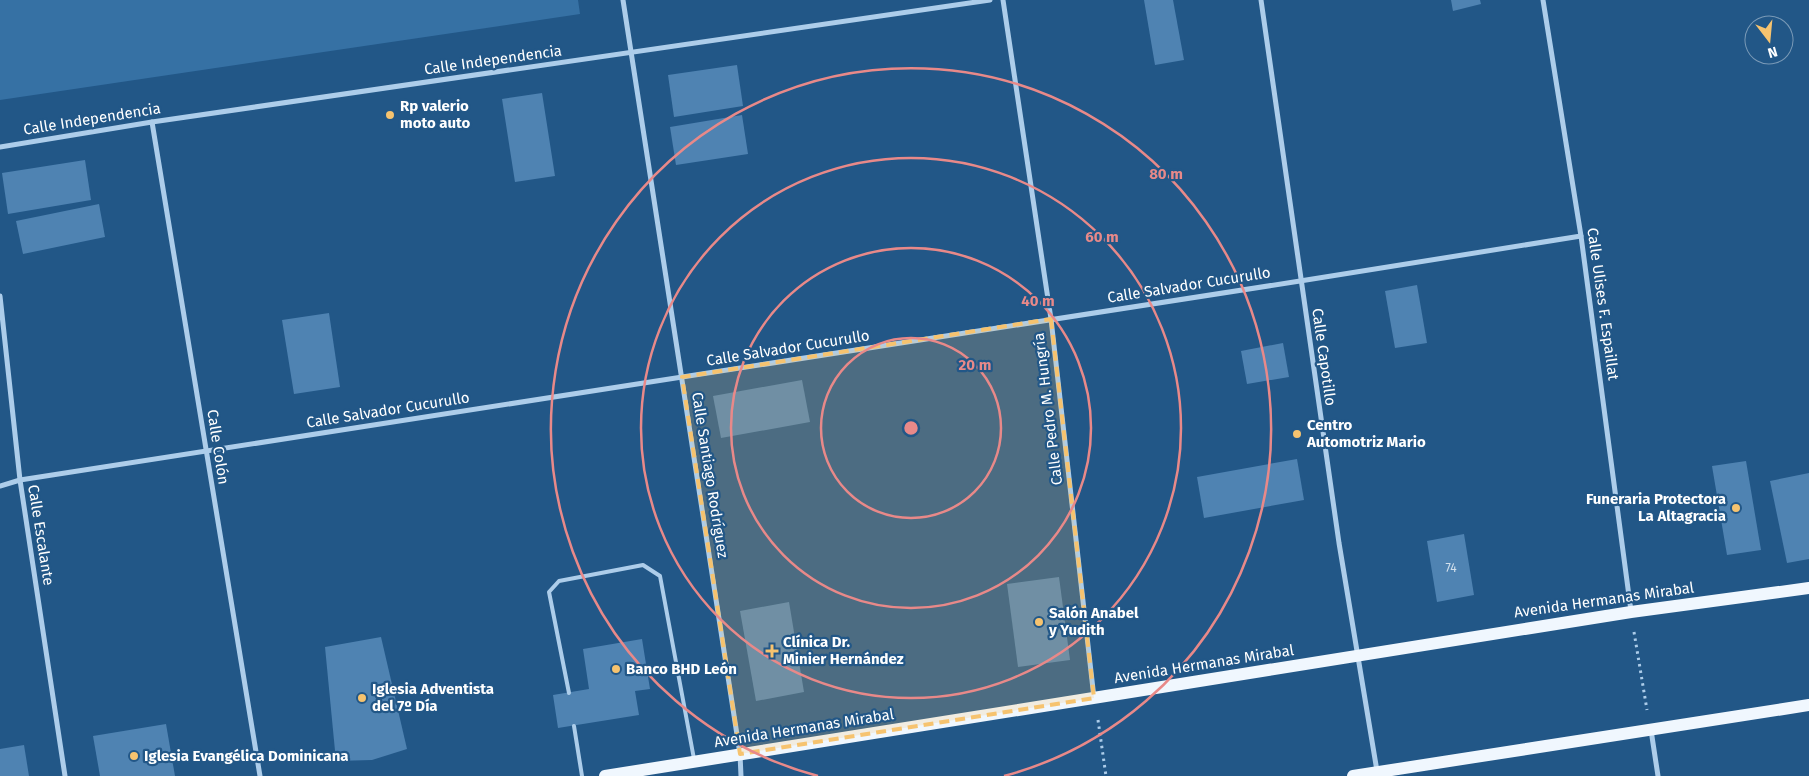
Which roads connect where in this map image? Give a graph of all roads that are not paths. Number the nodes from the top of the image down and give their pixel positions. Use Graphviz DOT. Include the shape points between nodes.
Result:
graph roads {
  1 [pos="623,0"];
  2 [pos="990,0"];
  3 [pos="1004,0"];
  4 [pos="1261,0"];
  5 [pos="1543,0"];
  6 [pos="631,53"];
  7 [pos="152,122"];
  8 [pos="0,147"];
  9 [pos="1581,236"];
  10 [pos="1300,281"];
  11 [pos="0,296"];
  12 [pos="1050,319"];
  13 [pos="682,377"];
  14 [pos="206,452"];
  15 [pos="20,480"];
  16 [pos="0,486"];
  17 [pos="1809,588"];
  18 [pos="1631,612"];
  19 [pos="1358,655"];
  20 [pos="570,693"];
  21 [pos="1094,698"];
  22 [pos="1809,705"];
  23 [pos="574,726"];
  24 [pos="1651,730"];
  25 [pos="740,754"];
  26 [pos="694,762"];
  27 [pos="1378,774"];
  28 [pos="65,776"];
  29 [pos="260,776"];
  30 [pos="582,776"];
  31 [pos="605,776"];
  32 [pos="742,776"];
  33 [pos="1353,776"];
  34 [pos="1658,776"];
  1 -- 6 [label="street, Calle Santiago Rodríguez"];
  2 -- 6 [label="street, Calle Independencia"];
  3 -- 12 [label="street, Calle Pedro M. Hungría"];
  4 -- 10 [label="street, Calle Capotillo"];
  5 -- 9 [label="street, Calle Ulises F. Espaillat"];
  6 -- 7 [label="street, Calle Independencia"];
  6 -- 13 [label="street, Calle Santiago Rodríguez"];
  7 -- 8 [label="street, Calle Independencia"];
  7 -- 14 [label="street, Calle Colón"];
  9 -- 10 [label="street, Calle Salvador Cucurullo"];
  9 -- 18 [label="street, Calle Ulises F. Espaillat"];
  10 -- 12 [label="street, Calle Salvador Cucurullo"];
  10 -- 19 [label="street, Calle Capotillo"];
  11 -- 15 [label="street, Calle Escalante"];
  12 -- 13 [label="street, Calle Salvador Cucurullo"];
  12 -- 21 [label="street, Calle Pedro M. Hungría"];
  13 -- 14 [label="street, Calle Salvador Cucurullo"];
  13 -- 25 [label="street, Calle Santiago Rodríguez"];
  14 -- 15 [label="street, Calle Salvador Cucurullo"];
  14 -- 29 [label="street, Calle Colón"];
  15 -- 16 [label="street, Calle Salvador Cucurullo"];
  15 -- 28 [label="street, Calle Escalante"];
  17 -- 18 [label="main road, Avenida Hermanas Mirabal"];
  18 -- 19 [label="main road, Avenida Hermanas Mirabal"];
  19 -- 21 [label="main road, Avenida Hermanas Mirabal"];
  19 -- 27 [label="street, Calle Capotillo"];
  20 -- 26 [label="lane" via="550,592 559,581 643,565 660,576"];
  21 -- 25 [label="main road, Avenida Hermanas Mirabal"];
  22 -- 24 [label="main road"];
  23 -- 30 [label="lane"];
  24 -- 27 [label="main road"];
  24 -- 34 [label="street"];
  25 -- 26 [label="main road, Avenida Hermanas Mirabal"];
  25 -- 32 [label="street, Calle Santiago Rodríguez"];
  26 -- 31 [label="main road, Avenida Hermanas Mirabal"];
  27 -- 33 [label="main road"];
}
